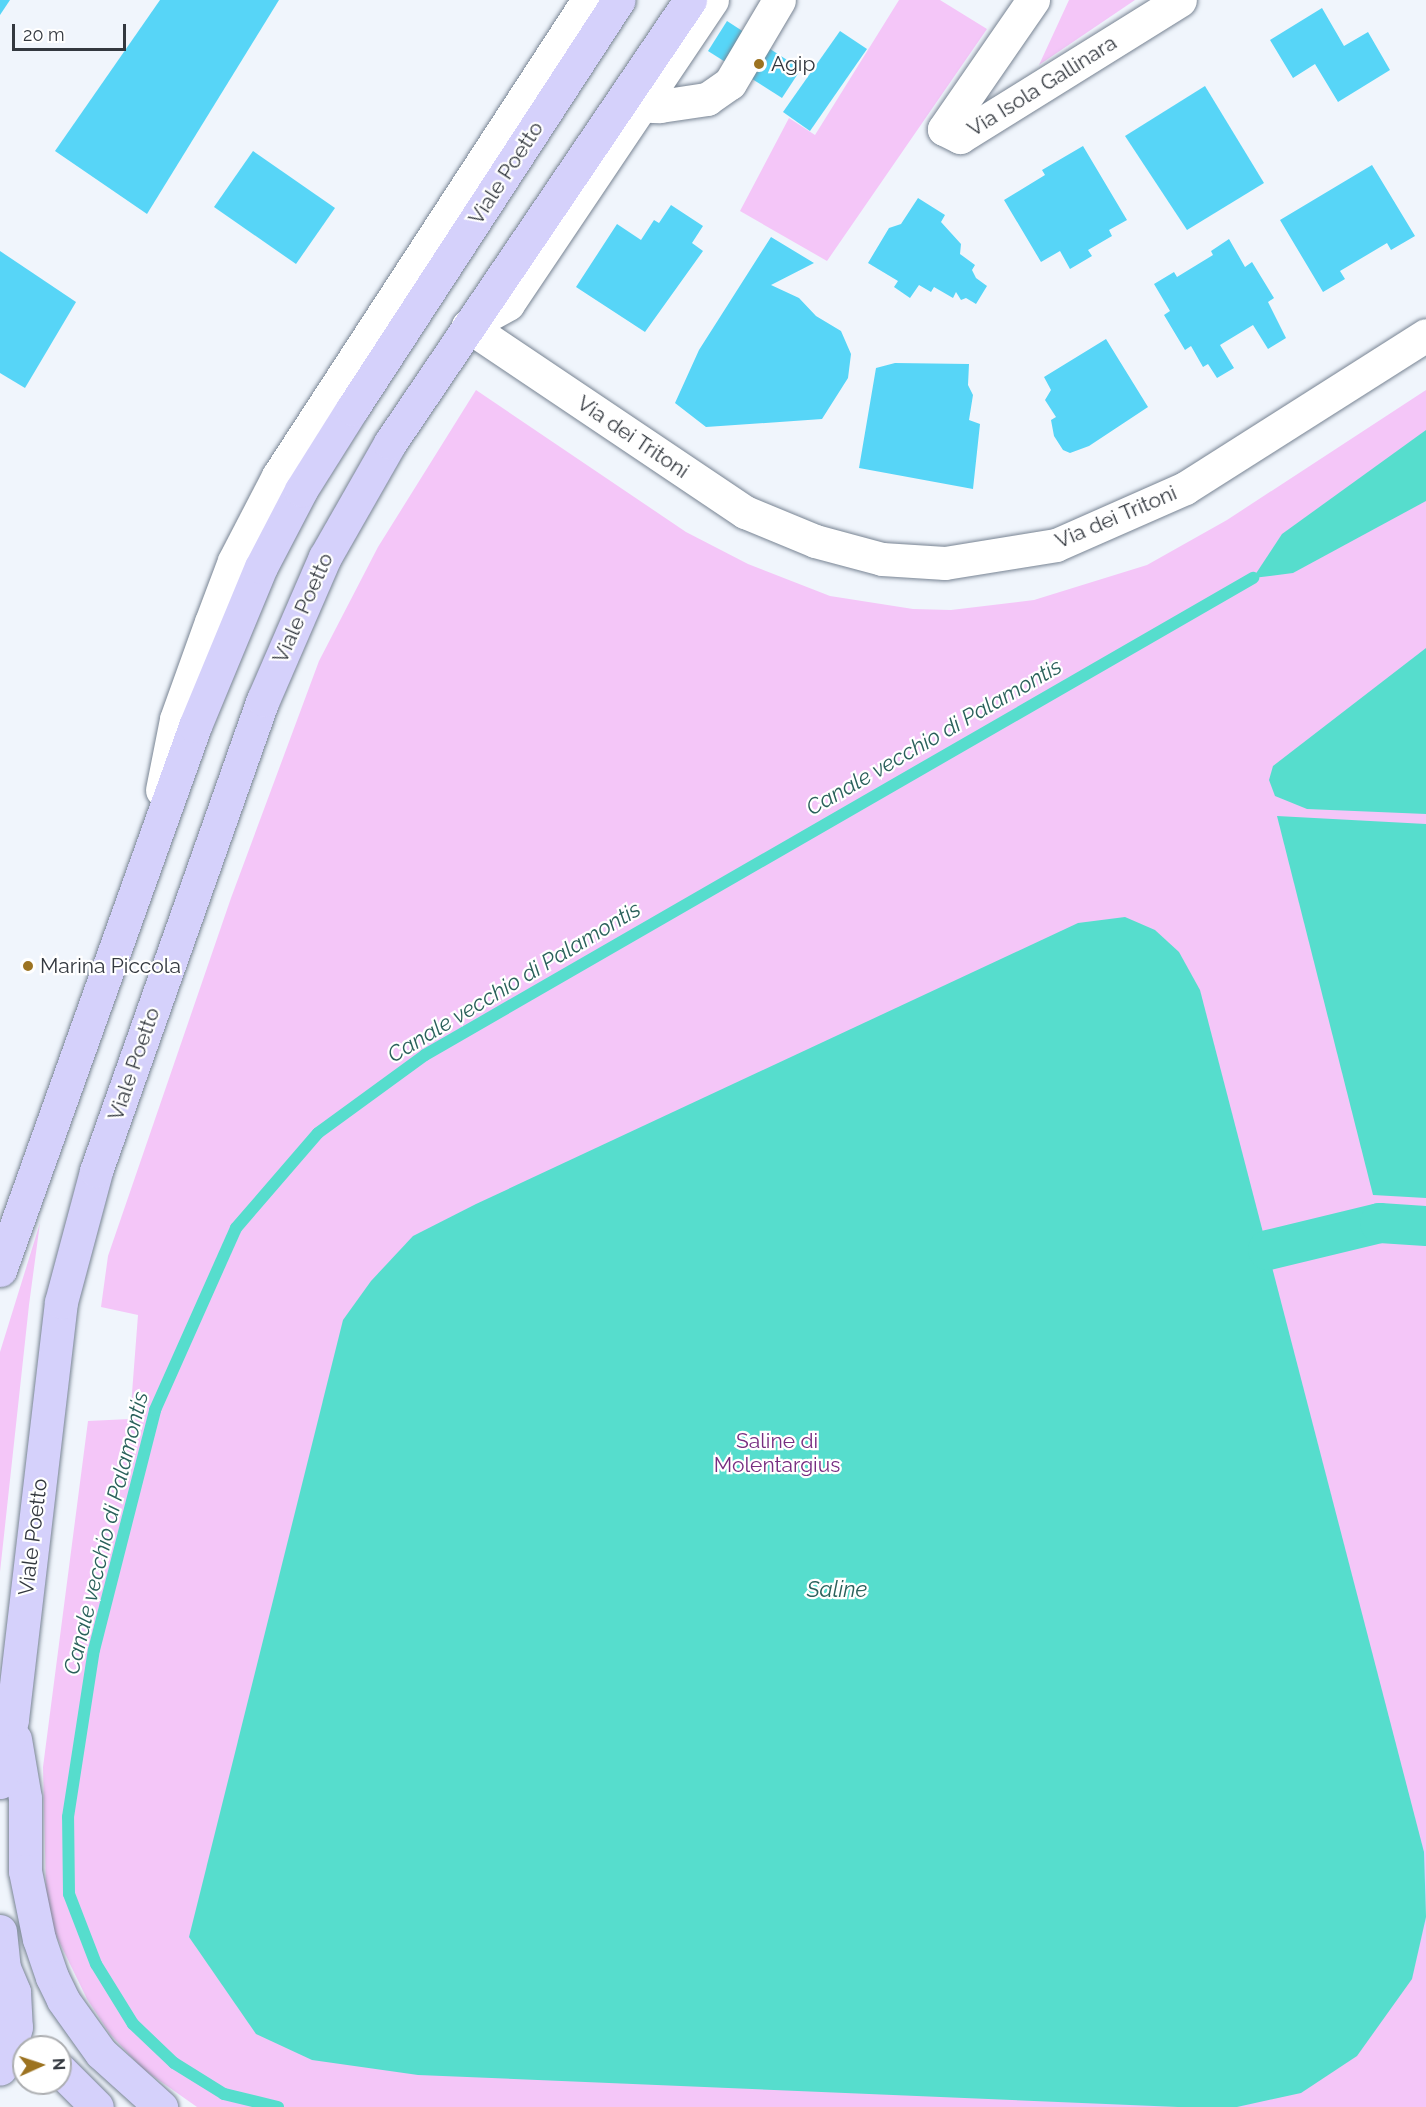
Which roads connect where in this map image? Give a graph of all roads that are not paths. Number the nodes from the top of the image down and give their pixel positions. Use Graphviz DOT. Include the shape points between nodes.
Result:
graph roads {
  1 [pos="588,0"];
  2 [pos="619,0"];
  3 [pos="690,0"];
  4 [pos="712,0"];
  5 [pos="779,0"];
  6 [pos="1033,0"];
  7 [pos="1180,0"];
  8 [pos="630,105"];
  9 [pos="468,326"];
  10 [pos="1426,335"];
  11 [pos="152,842"];
  12 [pos="0,1270"];
  13 [pos="12,1719"];
  14 [pos="0,1782"];
  15 [pos="0,1931"];
  16 [pos="2,1965"];
  17 [pos="25,2035"];
  18 [pos="12,2053"];
  19 [pos="0,2069"];
  20 [pos="72,2082"];
  21 [pos="97,2107"];
  22 [pos="161,2107"];
  1 -- 11 [label="street" via="278,476 238,552 176,719"];
  2 -- 11 [label="main road, Viale Poetto" via="301,490 247,598"];
  3 -- 8 [label="main road, Viale Poetto"];
  4 -- 8 [label="street, Viale Poetto"];
  5 -- 8 [label="street" via="730,83 707,99"];
  6 -- 7 [label="street, Via Isola Gallinara" via="944,129 960,137"];
  8 -- 9 [label="main road, Viale Poetto"];
  9 -- 10 [label="street, Via dei Tritoni" via="745,512 815,541 882,559 945,563 1056,545 1120,519 1185,488"];
  9 -- 13 [label="main road, Viale Poetto" via="390,443 331,546 282,654 230,787 96,1171 61,1302"];
  11 -- 12 [label="main road, Viale Poetto"];
  13 -- 14 [label="main road, Viale Poetto"];
  13 -- 22 [label="main road, Viale Poetto" via="26,1798 25,1871 39,1939 52,1977 100,2053"];
  15 -- 16 [label="main road"];
  16 -- 17 [label="main road"];
  18 -- 19 [label="main road"];
  20 -- 21 [label="main road"];
}
